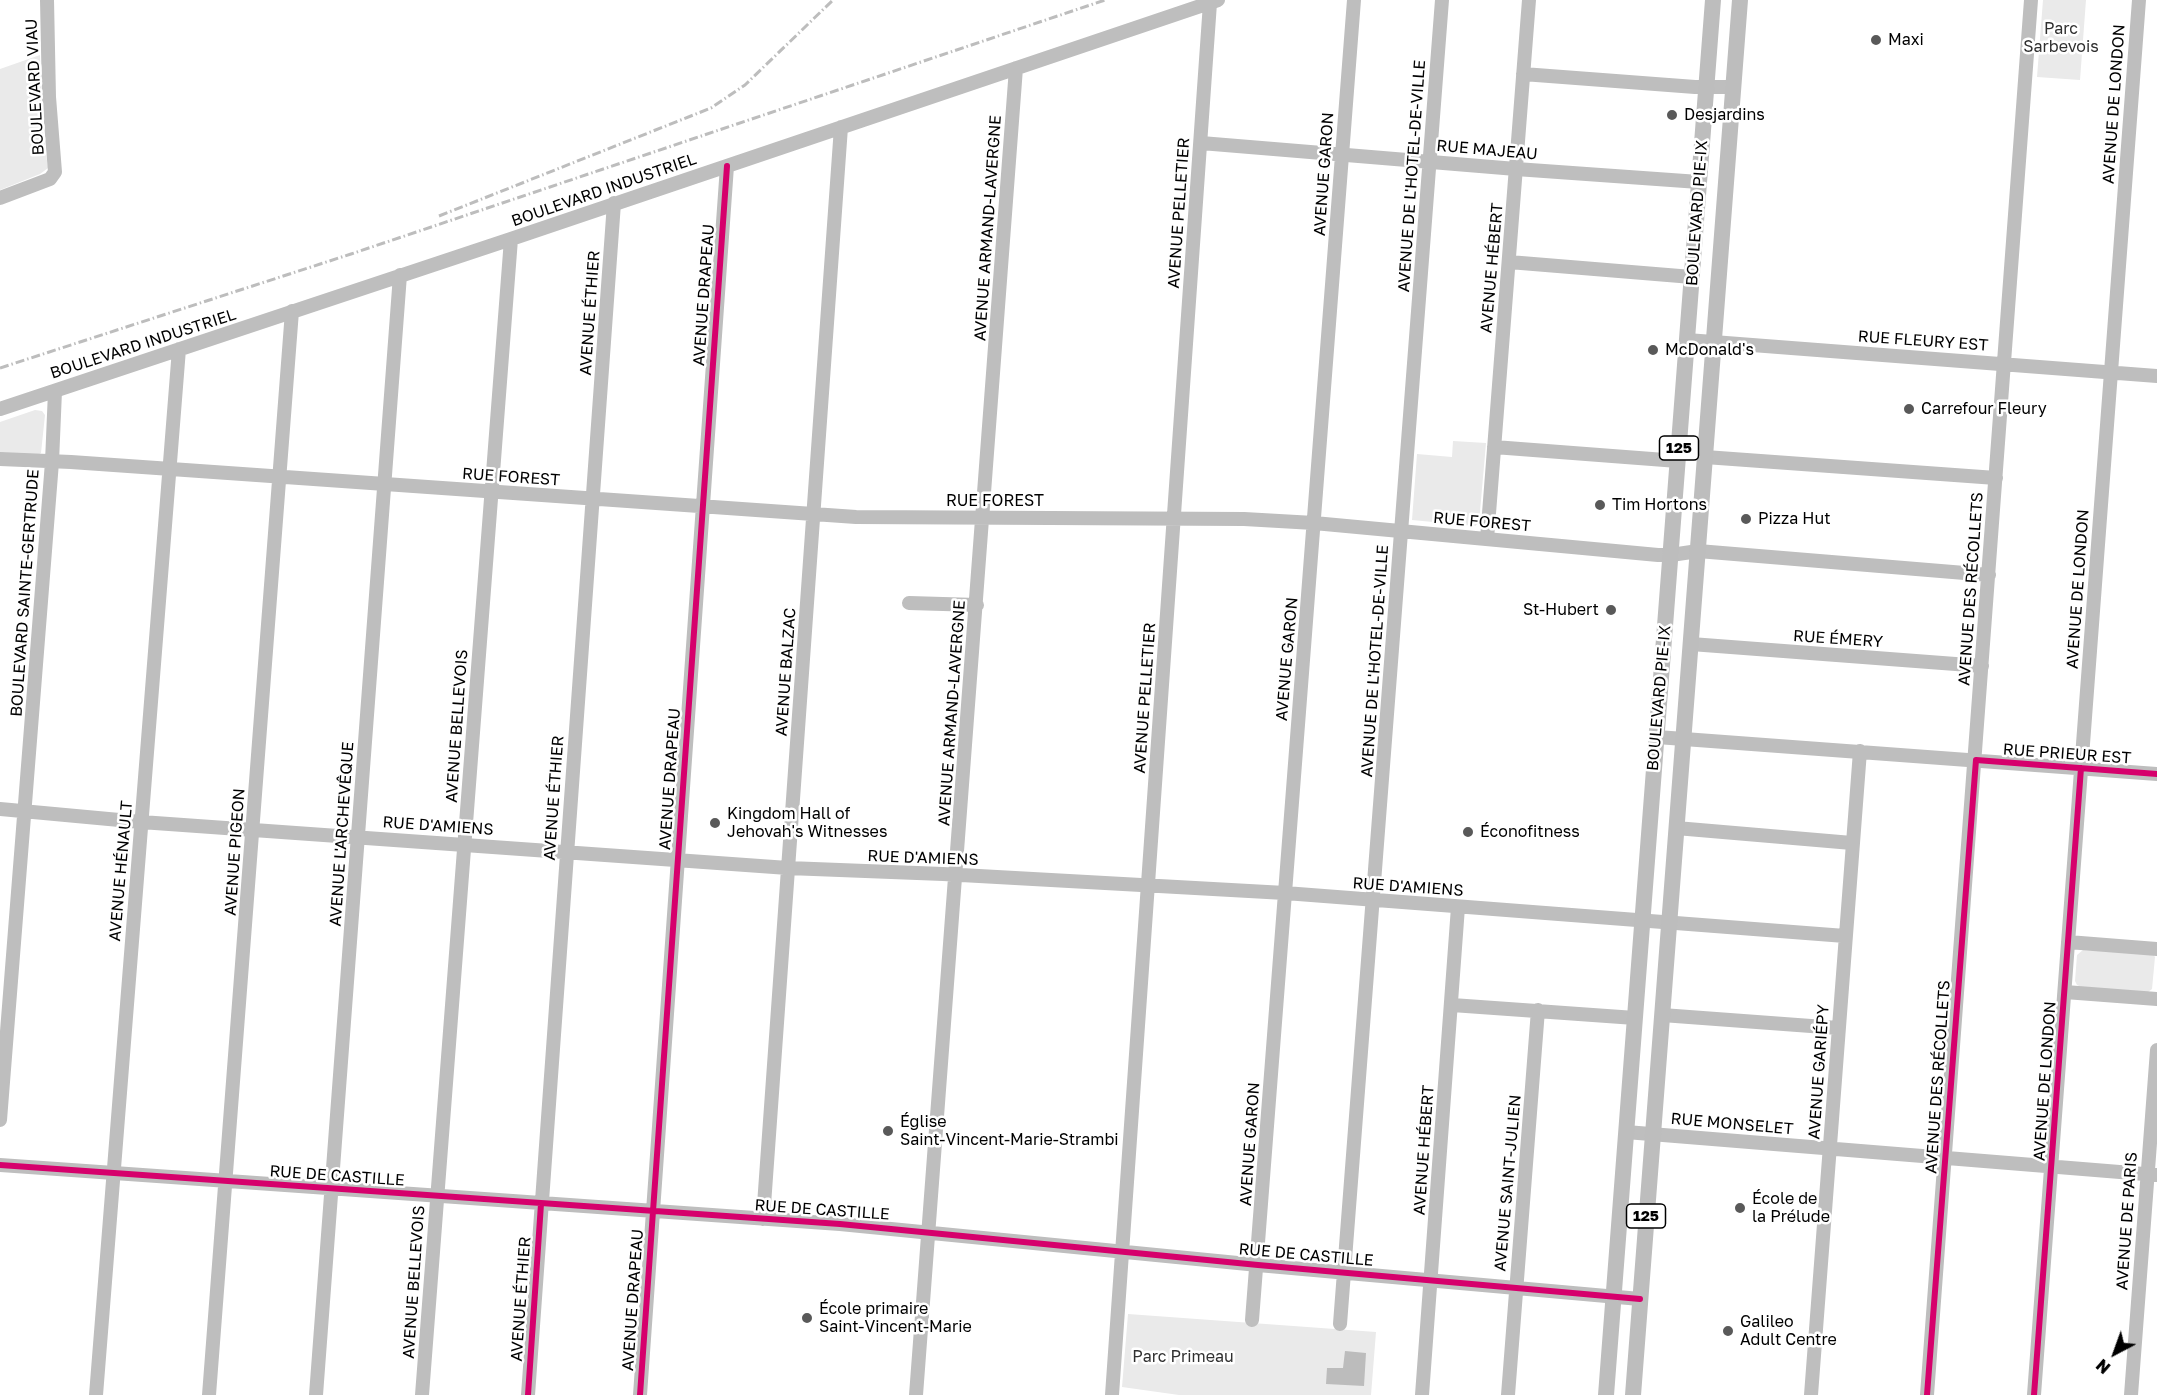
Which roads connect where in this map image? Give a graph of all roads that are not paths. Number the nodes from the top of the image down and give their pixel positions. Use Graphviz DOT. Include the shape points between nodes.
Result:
graph roads {
  1 [pos="47,0"];
  2 [pos="1354,0"];
  3 [pos="1442,0"];
  4 [pos="1528,0"];
  5 [pos="1713,0"];
  6 [pos="1740,0"];
  7 [pos="2031,0"];
  8 [pos="2139,0"];
  9 [pos="1214,1"];
  10 [pos="1016,68"];
  11 [pos="1523,74"];
  12 [pos="1734,87"];
  13 [pos="1706,88"];
  14 [pos="841,127"];
  15 [pos="1201,143"];
  16 [pos="1342,154"];
  17 [pos="1430,161"];
  18 [pos="727,166"];
  19 [pos="1516,169"];
  20 [pos="1699,182"];
  21 [pos="0,198"];
  22 [pos="614,203"];
  23 [pos="511,239"];
  24 [pos="1509,262"];
  25 [pos="400,275"];
  26 [pos="1692,277"];
  27 [pos="292,311"];
  28 [pos="1687,340"];
  29 [pos="1714,343"];
  30 [pos="179,349"];
  31 [pos="2004,364"];
  32 [pos="2111,372"];
  33 [pos="2157,376"];
  34 [pos="55,391"];
  35 [pos="0,409"];
  36 [pos="1494,447"];
  37 [pos="1705,457"];
  38 [pos="0,459"];
  39 [pos="52,462"];
  40 [pos="1678,462"];
  41 [pos="170,470"];
  42 [pos="279,477"];
  43 [pos="1996,478"];
  44 [pos="385,485"];
  45 [pos="491,492"];
  46 [pos="593,499"];
  47 [pos="703,507"];
  48 [pos="814,514"];
  49 [pos="984,517"];
  50 [pos="1174,519"];
  51 [pos="1314,523"];
  52 [pos="1401,531"];
  53 [pos="1487,539"];
  54 [pos="1698,551"];
  55 [pos="1671,555"];
  56 [pos="1989,575"];
  57 [pos="909,603"];
  58 [pos="976,605"];
  59 [pos="1691,644"];
  60 [pos="1983,666"];
  61 [pos="1657,737"];
  62 [pos="1683,739"];
  63 [pos="1860,752"];
  64 [pos="1976,760"];
  65 [pos="2081,768"];
  66 [pos="2157,774"];
  67 [pos="0,809"];
  68 [pos="25,812"];
  69 [pos="141,822"];
  70 [pos="1676,828"];
  71 [pos="253,830"];
  72 [pos="358,837"];
  73 [pos="1852,843"];
  74 [pos="464,844"];
  75 [pos="567,851"];
  76 [pos="678,860"];
  77 [pos="788,868"];
  78 [pos="956,875"];
  79 [pos="1148,885"];
  80 [pos="1285,893"];
  81 [pos="1373,901"];
  82 [pos="1458,907"];
  83 [pos="1642,921"];
  84 [pos="1669,922"];
  85 [pos="1845,936"];
  86 [pos="2068,942"];
  87 [pos="2157,949"];
  88 [pos="2065,992"];
  89 [pos="2157,999"];
  90 [pos="1452,1005"];
  91 [pos="1538,1010"];
  92 [pos="1662,1015"];
  93 [pos="1635,1018"];
  94 [pos="1838,1028"];
  95 [pos="2157,1050"];
  96 [pos="0,1120"];
  97 [pos="1626,1132"];
  98 [pos="1653,1134"];
  99 [pos="1831,1149"];
  100 [pos="1945,1159"];
  101 [pos="0,1165"];
  102 [pos="2051,1167"];
  103 [pos="113,1174"];
  104 [pos="2152,1175"];
  105 [pos="225,1182"];
  106 [pos="330,1190"];
  107 [pos="438,1197"];
  108 [pos="541,1204"];
  109 [pos="653,1211"];
  110 [pos="764,1219"];
  111 [pos="928,1233"];
  112 [pos="1122,1252"];
  113 [pos="1258,1265"];
  114 [pos="1344,1272"];
  115 [pos="1431,1280"];
  116 [pos="1516,1286"];
  117 [pos="1613,1296"];
  118 [pos="1640,1299"];
  119 [pos="1252,1320"];
  120 [pos="1340,1324"];
  121 [pos="96,1395"];
  122 [pos="209,1395"];
  123 [pos="316,1395"];
  124 [pos="422,1395"];
  125 [pos="528,1395"];
  126 [pos="640,1395"];
  127 [pos="916,1395"];
  128 [pos="1112,1395"];
  129 [pos="1422,1395"];
  130 [pos="1508,1395"];
  131 [pos="1606,1395"];
  132 [pos="1633,1395"];
  133 [pos="1811,1395"];
  134 [pos="1927,1395"];
  135 [pos="2034,1395"];
  136 [pos="2131,1395"];
  1 -- 21 [label="street, BOULEVARD VIAU" via="49,97 56,172 50,179"];
  2 -- 16 [label="street, AVENUE GARON"];
  3 -- 17 [label="street, AVENUE DE L'HOTEL-DE-VILLE"];
  4 -- 11 [label="street, AVENUE HÉBERT"];
  5 -- 13 [label="main road, BOULEVARD PIE-IX / 125"];
  6 -- 12 [label="main road, BOULEVARD PIE-IX / 125"];
  7 -- 31 [label="street, AVENUE DES RÉCOLLETS"];
  8 -- 32 [label="street, AVENUE DE LONDON"];
  9 -- 10 [label="street, BOULEVARD INDUSTRIEL"];
  9 -- 15 [label="street, AVENUE PELLETIER"];
  10 -- 14 [label="street, BOULEVARD INDUSTRIEL"];
  10 -- 49 [label="street, AVENUE ARMAND-LAVERGNE"];
  11 -- 13 [label="street"];
  11 -- 19 [label="street, AVENUE HÉBERT"];
  12 -- 13 [label="street"];
  12 -- 29 [label="main road, BOULEVARD PIE-IX / 125"];
  13 -- 20 [label="main road, BOULEVARD PIE-IX / 125"];
  14 -- 18 [label="street, BOULEVARD INDUSTRIEL"];
  14 -- 48 [label="street, AVENUE BALZAC"];
  15 -- 16 [label="street, RUE MAJEAU"];
  15 -- 50 [label="street, AVENUE PELLETIER"];
  16 -- 17 [label="street, RUE MAJEAU"];
  16 -- 51 [label="street, AVENUE GARON"];
  17 -- 19 [label="street, RUE MAJEAU"];
  17 -- 52 [label="street, AVENUE DE L'HOTEL-DE-VILLE"];
  18 -- 22 [label="street, BOULEVARD INDUSTRIEL"];
  18 -- 47 [label="street, AVENUE DRAPEAU"];
  19 -- 20 [label="street, RUE MAJEAU"];
  19 -- 24 [label="street, AVENUE HÉBERT"];
  20 -- 26 [label="main road, BOULEVARD PIE-IX / 125"];
  22 -- 23 [label="street, BOULEVARD INDUSTRIEL"];
  22 -- 46 [label="street, AVENUE ÉTHIER"];
  23 -- 25 [label="street, BOULEVARD INDUSTRIEL"];
  23 -- 45 [label="street, AVENUE BELLEVOIS"];
  24 -- 26 [label="street"];
  24 -- 36 [label="street, AVENUE HÉBERT"];
  25 -- 27 [label="street, BOULEVARD INDUSTRIEL"];
  25 -- 44 [label="street, AVENUE L'ARCHEVÊQUE"];
  26 -- 28 [label="main road, BOULEVARD PIE-IX / 125"];
  27 -- 30 [label="street, BOULEVARD INDUSTRIEL"];
  27 -- 42 [label="street, AVENUE PIGEON"];
  28 -- 29 [label="street, RUE FLEURY EST"];
  28 -- 40 [label="main road, BOULEVARD PIE-IX / 125"];
  29 -- 31 [label="street, RUE FLEURY EST"];
  29 -- 37 [label="main road, BOULEVARD PIE-IX / 125"];
  30 -- 34 [label="street, BOULEVARD INDUSTRIEL"];
  30 -- 41 [label="street, AVENUE HÉNAULT"];
  31 -- 32 [label="street, RUE FLEURY EST"];
  31 -- 43 [label="street, AVENUE DES RÉCOLLETS"];
  32 -- 33 [label="street, RUE FLEURY EST"];
  32 -- 65 [label="street, AVENUE DE LONDON"];
  34 -- 35 [label="street, BOULEVARD INDUSTRIEL"];
  34 -- 39 [label="street, BOULEVARD SAINTE-GERTRUDE"];
  36 -- 40 [label="street"];
  36 -- 53 [label="street, AVENUE HÉBERT"];
  37 -- 43 [label="street"];
  37 -- 54 [label="main road, BOULEVARD PIE-IX / 125"];
  38 -- 39 [label="street, RUE FOREST"];
  39 -- 41 [label="street, RUE FOREST"];
  39 -- 68 [label="street, BOULEVARD SAINTE-GERTRUDE"];
  40 -- 55 [label="main road, BOULEVARD PIE-IX / 125"];
  41 -- 42 [label="street, RUE FOREST"];
  41 -- 69 [label="street, AVENUE HÉNAULT"];
  42 -- 44 [label="street, RUE FOREST"];
  42 -- 71 [label="street, AVENUE PIGEON"];
  43 -- 56 [label="street, AVENUE DES RÉCOLLETS"];
  44 -- 45 [label="street, RUE FOREST"];
  44 -- 72 [label="street, AVENUE L'ARCHEVÊQUE"];
  45 -- 46 [label="street, RUE FOREST"];
  45 -- 74 [label="street, AVENUE BELLEVOIS"];
  46 -- 47 [label="street, RUE FOREST"];
  46 -- 75 [label="street, AVENUE ÉTHIER"];
  47 -- 48 [label="street, RUE FOREST"];
  47 -- 76 [label="street, AVENUE DRAPEAU"];
  48 -- 49 [label="street, RUE FOREST"];
  48 -- 77 [label="street, AVENUE BALZAC"];
  49 -- 50 [label="street, RUE FOREST"];
  49 -- 58 [label="street, AVENUE ARMAND-LAVERGNE"];
  50 -- 51 [label="street, RUE FOREST"];
  50 -- 79 [label="street, AVENUE PELLETIER"];
  51 -- 52 [label="street, RUE FOREST"];
  51 -- 80 [label="street, AVENUE GARON"];
  52 -- 53 [label="street, RUE FOREST"];
  52 -- 81 [label="street, AVENUE DE L'HOTEL-DE-VILLE"];
  53 -- 55 [label="street, RUE FOREST"];
  54 -- 55 [label="street, RUE FOREST"];
  54 -- 56 [label="street, RUE FOREST"];
  54 -- 59 [label="main road, BOULEVARD PIE-IX / 125"];
  55 -- 61 [label="main road, BOULEVARD PIE-IX / 125"];
  56 -- 60 [label="street, AVENUE DES RÉCOLLETS"];
  57 -- 58 [label="street"];
  58 -- 78 [label="street, AVENUE ARMAND-LAVERGNE"];
  59 -- 60 [label="street, RUE ÉMERY"];
  59 -- 62 [label="main road, BOULEVARD PIE-IX / 125"];
  60 -- 64 [label="street, AVENUE DES RÉCOLLETS"];
  61 -- 62 [label="street, RUE PRIEUR EST"];
  61 -- 83 [label="main road, BOULEVARD PIE-IX / 125"];
  62 -- 63 [label="street, RUE PRIEUR EST"];
  62 -- 70 [label="main road, BOULEVARD PIE-IX / 125"];
  63 -- 64 [label="street, RUE PRIEUR EST"];
  63 -- 73 [label="street, AVENUE GARIÉPY"];
  64 -- 65 [label="street, RUE PRIEUR EST"];
  64 -- 100 [label="street, AVENUE DES RÉCOLLETS"];
  65 -- 66 [label="street, RUE PRIEUR EST"];
  65 -- 86 [label="street, AVENUE DE LONDON"];
  67 -- 68 [label="street, RUE D'AMIENS"];
  68 -- 69 [label="street, RUE D'AMIENS"];
  68 -- 96 [label="street, BOULEVARD SAINTE-GERTRUDE"];
  69 -- 71 [label="street, RUE D'AMIENS"];
  69 -- 103 [label="street, AVENUE HÉNAULT"];
  70 -- 73 [label="street"];
  70 -- 84 [label="main road, BOULEVARD PIE-IX / 125"];
  71 -- 72 [label="street, RUE D'AMIENS"];
  71 -- 105 [label="street, AVENUE PIGEON"];
  72 -- 74 [label="street, RUE D'AMIENS"];
  72 -- 106 [label="street, AVENUE L'ARCHEVÊQUE"];
  73 -- 85 [label="street, AVENUE GARIÉPY"];
  74 -- 75 [label="street, RUE D'AMIENS"];
  74 -- 107 [label="street, AVENUE BELLEVOIS"];
  75 -- 76 [label="street, RUE D'AMIENS"];
  75 -- 108 [label="street, AVENUE ÉTHIER"];
  76 -- 77 [label="street, RUE D'AMIENS"];
  76 -- 109 [label="street, AVENUE DRAPEAU"];
  77 -- 78 [label="street, RUE D'AMIENS"];
  77 -- 110 [label="street, AVENUE BALZAC"];
  78 -- 79 [label="street, RUE D'AMIENS"];
  78 -- 111 [label="street, AVENUE ARMAND-LAVERGNE"];
  79 -- 80 [label="street, RUE D'AMIENS"];
  79 -- 112 [label="street, AVENUE PELLETIER"];
  80 -- 81 [label="street, RUE D'AMIENS"];
  80 -- 113 [label="street, AVENUE GARON"];
  81 -- 82 [label="street, RUE D'AMIENS"];
  81 -- 114 [label="street, AVENUE DE L'HOTEL-DE-VILLE"];
  82 -- 83 [label="street, RUE D'AMIENS"];
  82 -- 90 [label="street, AVENUE HÉBERT"];
  83 -- 84 [label="street, RUE D'AMIENS"];
  83 -- 93 [label="main road, BOULEVARD PIE-IX / 125"];
  84 -- 85 [label="street, RUE D'AMIENS"];
  84 -- 92 [label="main road, BOULEVARD PIE-IX / 125"];
  85 -- 94 [label="street, AVENUE GARIÉPY"];
  86 -- 87 [label="street"];
  86 -- 88 [label="street, AVENUE DE LONDON"];
  88 -- 89 [label="street"];
  88 -- 102 [label="street, AVENUE DE LONDON"];
  90 -- 91 [label="street"];
  90 -- 115 [label="street, AVENUE HÉBERT"];
  91 -- 93 [label="street"];
  91 -- 116 [label="street, AVENUE SAINT-JULIEN"];
  92 -- 94 [label="street"];
  92 -- 98 [label="main road, BOULEVARD PIE-IX / 125"];
  93 -- 97 [label="main road, BOULEVARD PIE-IX / 125"];
  94 -- 99 [label="street, AVENUE GARIÉPY"];
  95 -- 104 [label="street, AVENUE DE PARIS"];
  97 -- 98 [label="street, RUE MONSELET"];
  97 -- 117 [label="main road, BOULEVARD PIE-IX / 125"];
  98 -- 99 [label="street, RUE MONSELET"];
  98 -- 118 [label="main road, BOULEVARD PIE-IX / 125"];
  99 -- 100 [label="street, RUE MONSELET"];
  99 -- 133 [label="street, AVENUE GARIÉPY"];
  100 -- 102 [label="street, RUE MONSELET"];
  100 -- 134 [label="street, AVENUE DES RÉCOLLETS"];
  101 -- 103 [label="street, RUE DE CASTILLE"];
  102 -- 104 [label="street, RUE MONSELET"];
  102 -- 135 [label="street, AVENUE DE LONDON"];
  103 -- 105 [label="street, RUE DE CASTILLE"];
  103 -- 121 [label="street, AVENUE HÉNAULT"];
  104 -- 136 [label="street, AVENUE DE PARIS"];
  105 -- 106 [label="street, RUE DE CASTILLE"];
  105 -- 122 [label="street, AVENUE PIGEON"];
  106 -- 107 [label="street, RUE DE CASTILLE"];
  106 -- 123 [label="street, AVENUE L'ARCHEVÊQUE"];
  107 -- 108 [label="street, RUE DE CASTILLE"];
  107 -- 124 [label="street, AVENUE BELLEVOIS"];
  108 -- 109 [label="street, RUE DE CASTILLE"];
  108 -- 125 [label="street, AVENUE ÉTHIER"];
  109 -- 110 [label="street, RUE DE CASTILLE"];
  109 -- 126 [label="street, AVENUE DRAPEAU"];
  110 -- 111 [label="street, RUE DE CASTILLE"];
  111 -- 112 [label="street, RUE DE CASTILLE"];
  111 -- 127 [label="street, AVENUE ARMAND-LAVERGNE"];
  112 -- 113 [label="street, RUE DE CASTILLE"];
  112 -- 128 [label="street, AVENUE PELLETIER"];
  113 -- 114 [label="street, RUE DE CASTILLE"];
  113 -- 119 [label="street, AVENUE GARON"];
  114 -- 115 [label="street, RUE DE CASTILLE"];
  114 -- 120 [label="street, AVENUE DE L'HOTEL-DE-VILLE"];
  115 -- 116 [label="street, RUE DE CASTILLE"];
  115 -- 129 [label="street, AVENUE HÉBERT"];
  116 -- 117 [label="street, RUE DE CASTILLE"];
  116 -- 130 [label="street, AVENUE SAINT-JULIEN"];
  117 -- 118 [label="street, RUE DE CASTILLE"];
  117 -- 131 [label="main road, BOULEVARD PIE-IX / 125"];
  118 -- 132 [label="main road, BOULEVARD PIE-IX / 125"];
}
